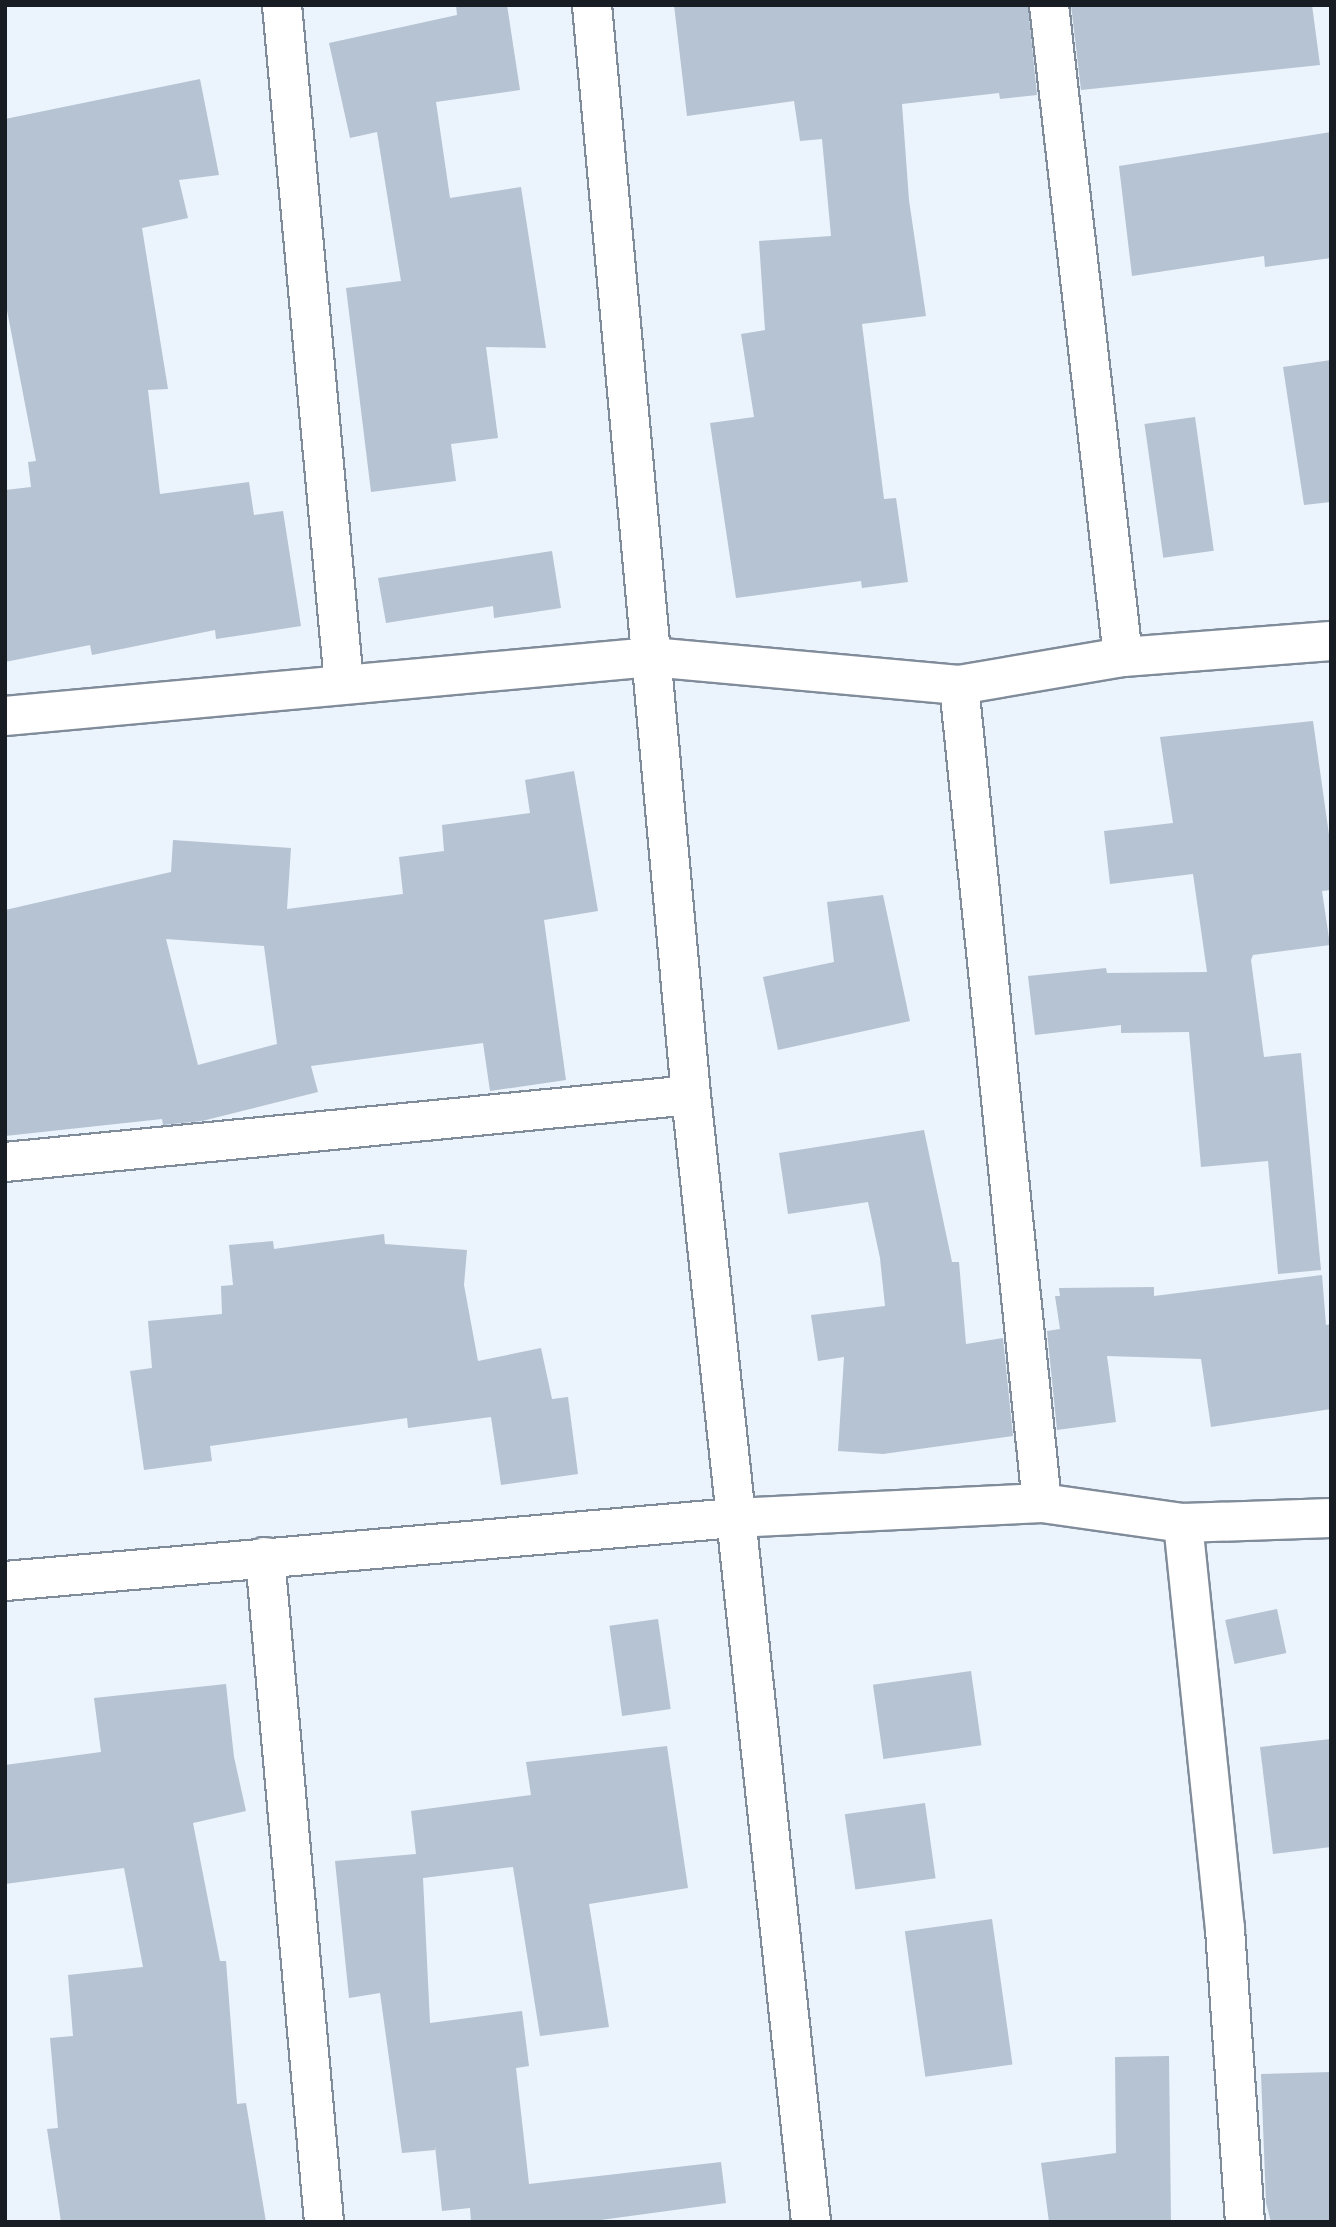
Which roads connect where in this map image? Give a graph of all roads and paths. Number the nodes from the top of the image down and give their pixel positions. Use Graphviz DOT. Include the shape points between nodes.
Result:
graph roads {
  1 [pos="282,5"];
  2 [pos="592,5"];
  3 [pos="1049,5"];
  4 [pos="1331,642"];
  5 [pos="651,657"];
  6 [pos="1123,657"];
  7 [pos="344,684"];
  8 [pos="959,685"];
  9 [pos="5,716"];
  10 [pos="691,1095"];
  11 [pos="5,1162"];
  12 [pos="1042,1503"];
  13 [pos="734,1518"];
  14 [pos="1331,1518"];
  15 [pos="1183,1523"];
  16 [pos="265,1557"];
  17 [pos="5,1581"];
  18 [pos="324,2222"];
  19 [pos="811,2222"];
  20 [pos="1245,2222"];
  1 -- 7 [label="street"];
  2 -- 5 [label="street"];
  3 -- 6 [label="street"];
  4 -- 6 [label="street"];
  5 -- 7 [label="street"];
  5 -- 8 [label="street"];
  5 -- 10 [label="street"];
  6 -- 8 [label="street"];
  7 -- 9 [label="street"];
  8 -- 12 [label="street"];
  10 -- 11 [label="street"];
  10 -- 13 [label="street"];
  12 -- 13 [label="street"];
  12 -- 15 [label="street"];
  13 -- 16 [label="street"];
  13 -- 19 [label="street"];
  14 -- 15 [label="street"];
  15 -- 20 [label="street" via="1224,1929"];
  16 -- 17 [label="street"];
  16 -- 18 [label="street"];
}
